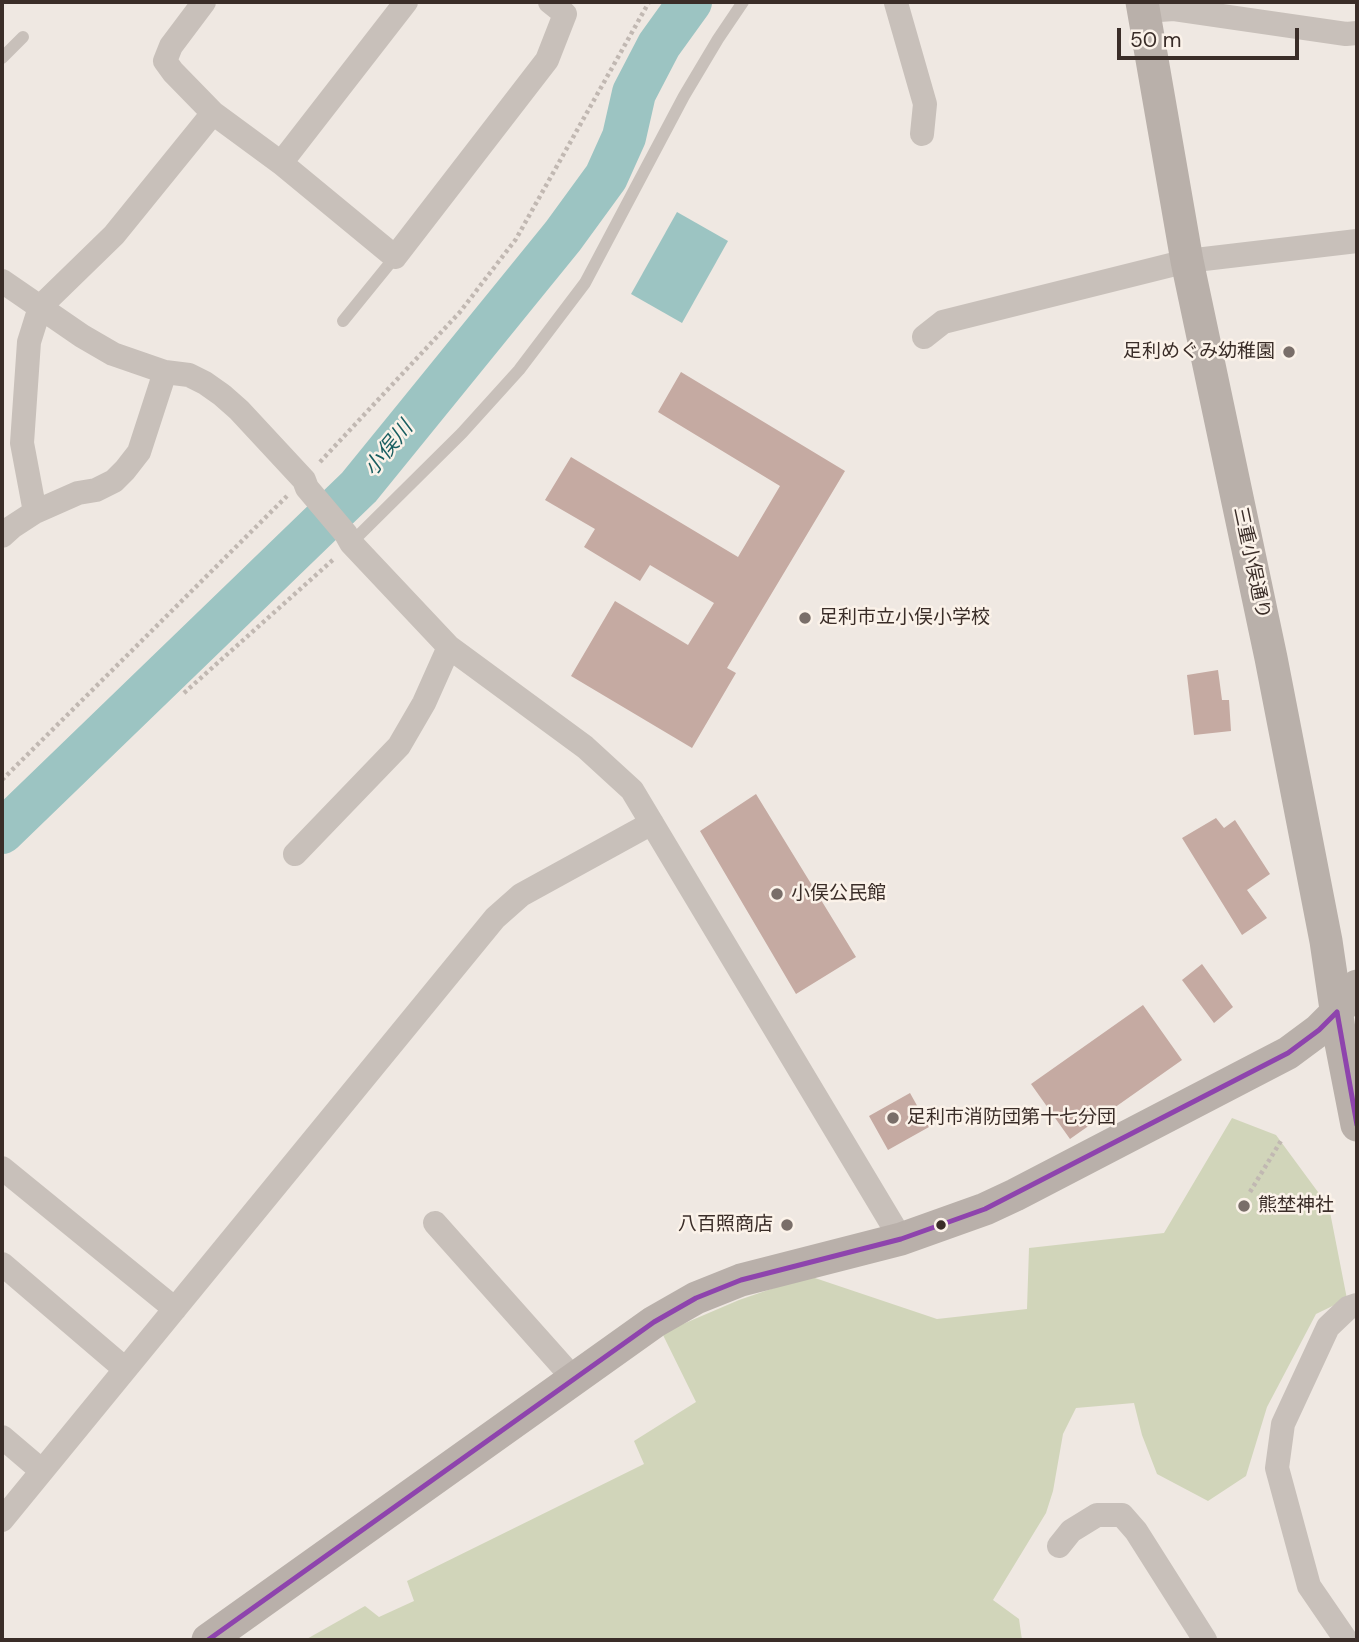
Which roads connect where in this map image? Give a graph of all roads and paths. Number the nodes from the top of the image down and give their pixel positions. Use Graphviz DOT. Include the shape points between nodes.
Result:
graph roads {
  1 [pos="202,2"];
  2 [pos="406,2"];
  3 [pos="550,2"];
  4 [pos="649,2"];
  5 [pos="743,2"];
  6 [pos="896,2"];
  7 [pos="1143,7"];
  8 [pos="1357,33"];
  9 [pos="23,37"];
  10 [pos="2,58"];
  11 [pos="213,113"];
  12 [pos="922,134"];
  13 [pos="281,163"];
  14 [pos="1357,242"];
  15 [pos="395,257"];
  16 [pos="1187,261"];
  17 [pos="2,281"];
  18 [pos="40,307"];
  19 [pos="343,321"];
  20 [pos="924,337"];
  21 [pos="165,372"];
  22 [pos="305,484"];
  23 [pos="35,512"];
  24 [pos="2,536"];
  25 [pos="349,539"];
  26 [pos="449,647"];
  27 [pos="184,693"];
  28 [pos="2,780"];
  29 [pos="652,822"];
  30 [pos="295,854"];
  31 [pos="1357,986"];
  32 [pos="1337,1012"];
  33 [pos="1357,1125"];
  34 [pos="1282,1139"];
  35 [pos="2,1168"];
  36 [pos="1250,1192"];
  37 [pos="435,1223"];
  38 [pos="901,1239"];
  39 [pos="2,1264"];
  40 [pos="1357,1305"];
  41 [pos="175,1308"];
  42 [pos="125,1369"];
  43 [pos="574,1379"];
  44 [pos="2,1437"];
  45 [pos="42,1471"];
  46 [pos="2,1520"];
  47 [pos="1059,1546"];
  48 [pos="208,1640"];
  49 [pos="1205,1640"];
  50 [pos="1346,1640"];
  1 -- 11 [label="street" via="165,61"];
  2 -- 13 [label="street"];
  3 -- 15 [label="street" via="565,14 547,60"];
  4 -- 22 [label="path" via="516,239 460,312"];
  5 -- 25 [label="lane" via="684,96 585,282 519,370 462,433"];
  6 -- 12 [label="street" via="925,104"];
  7 -- 8 [label="street"];
  7 -- 16 [label="main road, 三重小俣通り"];
  9 -- 10 [label="lane"];
  11 -- 13 [label="street"];
  11 -- 18 [label="street" via="114,235"];
  13 -- 15 [label="street"];
  14 -- 16 [label="street"];
  15 -- 19 [label="lane"];
  16 -- 20 [label="street" via="943,322"];
  16 -- 32 [label="main road, 三重小俣通り" via="1271,657"];
  17 -- 18 [label="street"];
  18 -- 21 [label="street" via="113,354"];
  18 -- 23 [label="street" via="29,342 22,443"];
  21 -- 22 [label="street" via="189,375 222,395"];
  21 -- 23 [label="street" via="139,452 125,470 96,490"];
  22 -- 25 [label="street"];
  22 -- 28 [label="path"];
  23 -- 24 [label="street"];
  25 -- 26 [label="street"];
  25 -- 27 [label="path"];
  26 -- 29 [label="street" via="584,747 632,790"];
  26 -- 30 [label="street" via="399,746"];
  29 -- 38 [label="street"];
  29 -- 41 [label="street" via="521,895 495,918"];
  31 -- 32 [label="main road"];
  32 -- 33 [label="main road, 三重小俣通り"];
  32 -- 38 [label="main road" via="1288,1052 1015,1195"];
  34 -- 36 [label="path"];
  35 -- 41 [label="street"];
  37 -- 43 [label="street"];
  38 -- 43 [label="main road" via="718,1287 654,1322"];
  39 -- 42 [label="street"];
  40 -- 50 [label="street" via="1328,1327 1283,1424 1277,1468 1309,1586"];
  41 -- 42 [label="street"];
  42 -- 45 [label="street"];
  43 -- 48 [label="main road"];
  44 -- 45 [label="street"];
  45 -- 46 [label="street"];
  47 -- 49 [label="street" via="1071,1531 1097,1515 1122,1515"];
}
